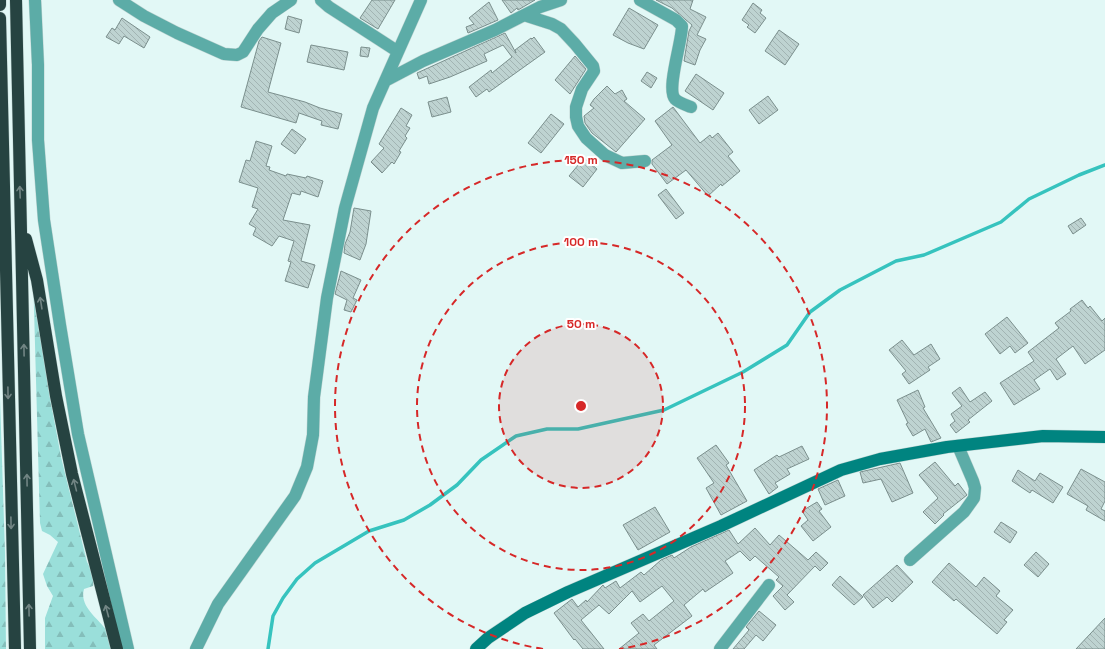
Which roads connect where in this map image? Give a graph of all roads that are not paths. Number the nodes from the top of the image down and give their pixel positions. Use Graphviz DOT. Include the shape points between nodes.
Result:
graph roads {
  1 [pos="0,0"];
  2 [pos="16,0"];
  3 [pos="35,0"];
  4 [pos="119,0"];
  5 [pos="291,0"];
  6 [pos="321,0"];
  7 [pos="421,0"];
  8 [pos="640,0"];
  9 [pos="553,1"];
  10 [pos="0,5"];
  11 [pos="524,16"];
  12 [pos="0,18"];
  13 [pos="397,51"];
  14 [pos="385,81"];
  15 [pos="691,107"];
  16 [pos="645,161"];
  17 [pos="21,220"];
  18 [pos="5,275"];
  19 [pos="0,294"];
  20 [pos="1105,437"];
  21 [pos="958,446"];
  22 [pos="910,560"];
  23 [pos="769,585"];
  24 [pos="15,649"];
  25 [pos="30,649"];
  26 [pos="117,649"];
  27 [pos="128,649"];
  28 [pos="196,649"];
  29 [pos="476,649"];
  30 [pos="720,649"];
  1 -- 10 [label="highway"];
  17 -- 2 [label="highway, one-way"];
  3 -- 27 [label="street" via="38,140 44,220 58,318 78,434"];
  4 -- 5 [label="street" via="177,33 233,56 243,52 272,13"];
  6 -- 13 [label="street"];
  7 -- 13 [label="street"];
  8 -- 15 [label="street" via="682,26 671,87 672,94 678,101"];
  9 -- 11 [label="street"];
  11 -- 14 [label="street" via="423,61"];
  11 -- 16 [label="street" via="561,29 593,66 594,71 582,89 576,106 578,126 586,138 605,155 622,163"];
  12 -- 18 [label="highway"];
  13 -- 14 [label="street"];
  14 -- 28 [label="street" via="373,108 345,208 328,291 314,397 313,435 307,467 294,496 218,604"];
  25 -- 17 [label="highway, one-way"];
  26 -- 17 [label="highway, one-way" via="72,474 56,396 38,280"];
  18 -- 19 [label="highway"];
  18 -- 24 [label="highway, one-way"];
  20 -- 21 [label="main road" via="1043,436"];
  21 -- 22 [label="street" via="973,481 974,498 964,512"];
  21 -- 29 [label="main road" via="880,459 841,470 525,613"];
  23 -- 30 [label="street"];
}
